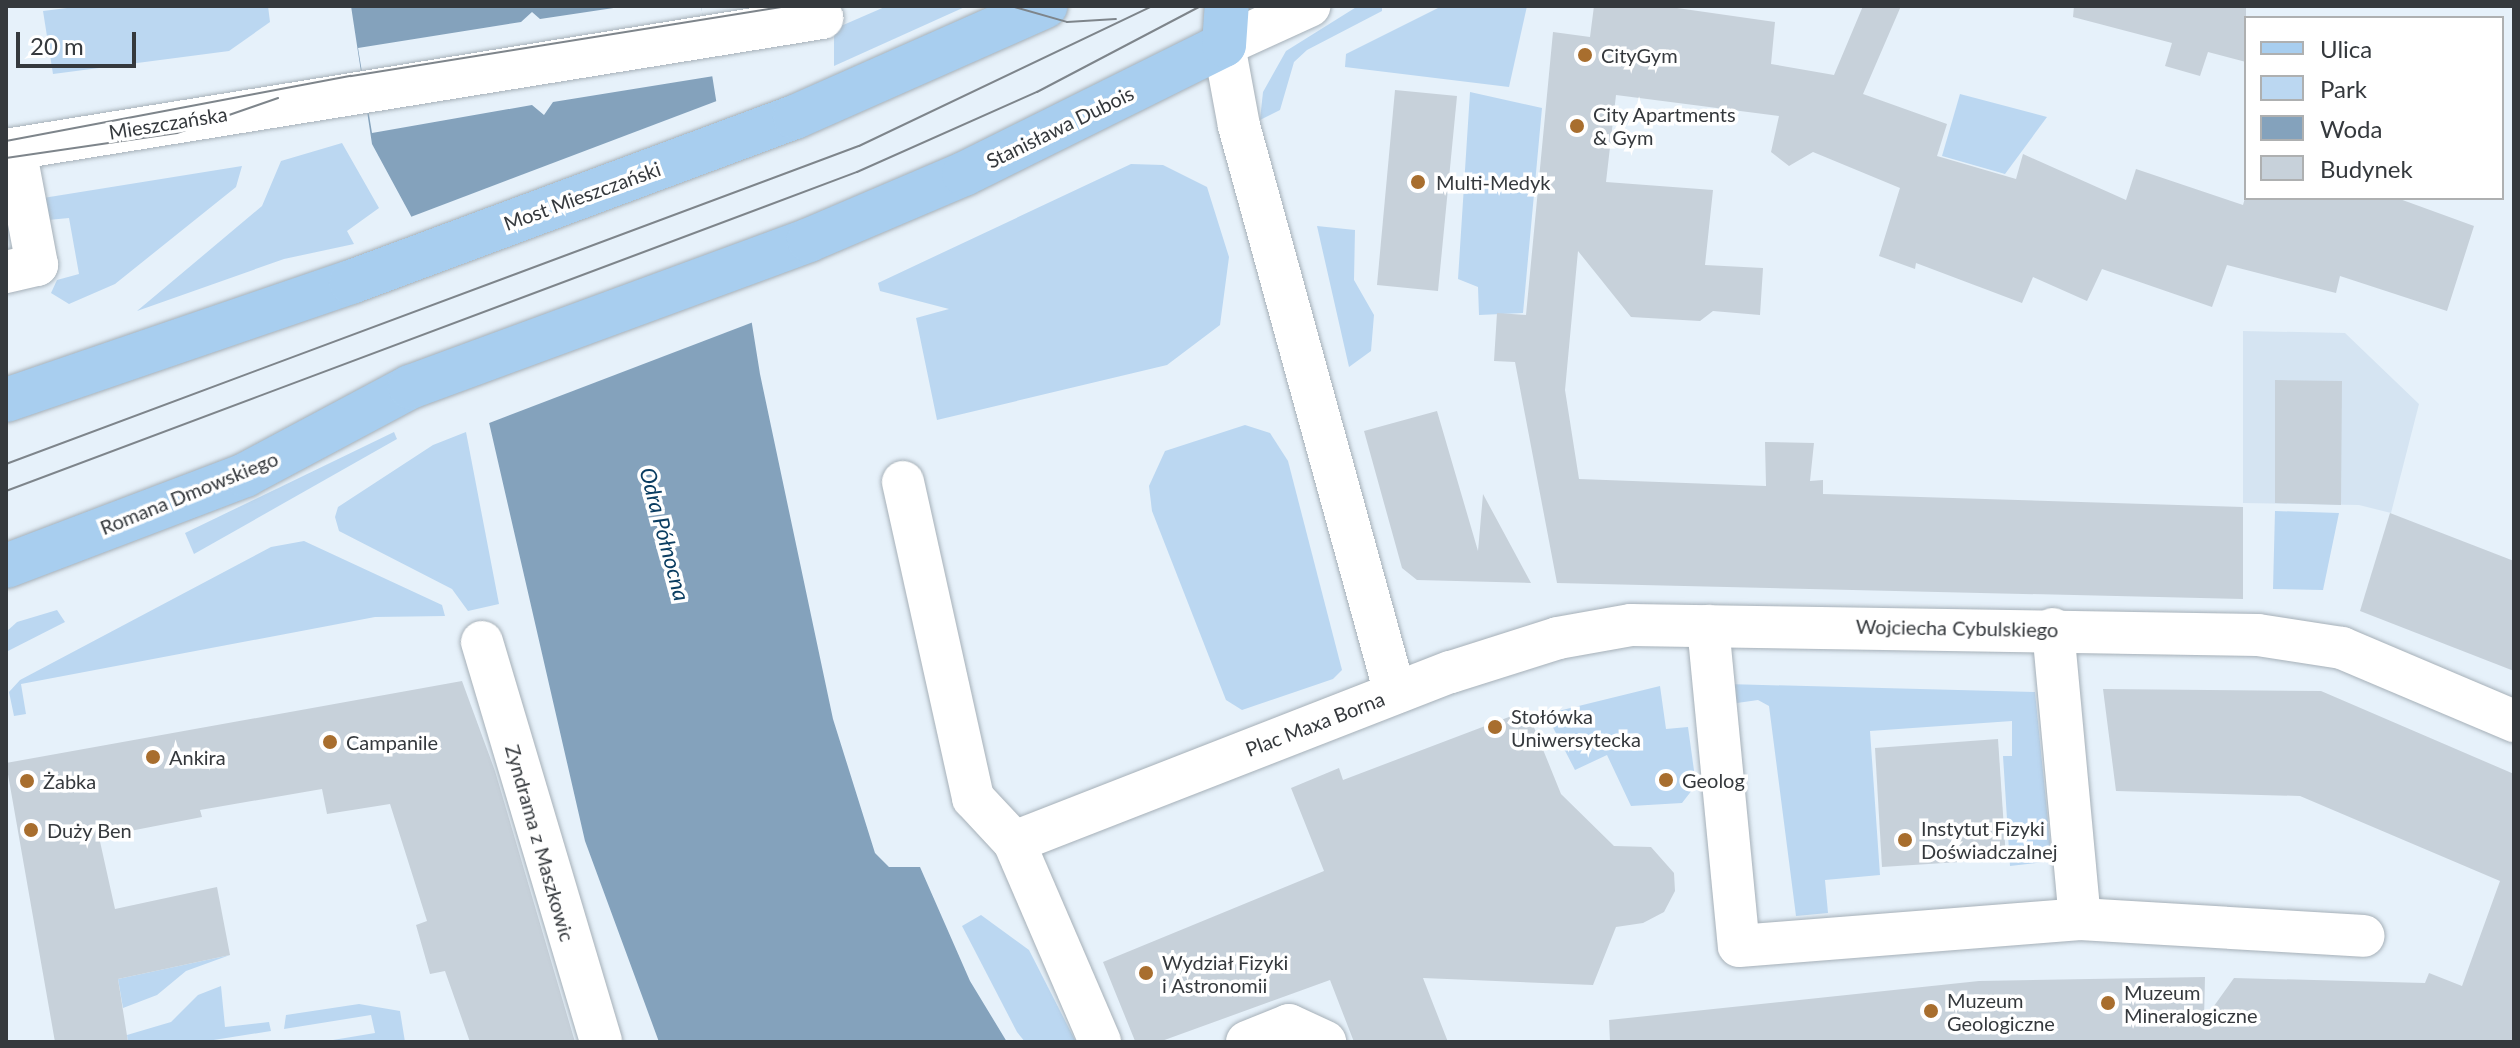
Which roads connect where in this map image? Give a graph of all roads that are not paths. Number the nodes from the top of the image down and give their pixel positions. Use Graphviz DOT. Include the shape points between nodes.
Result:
graph roads {
  1 [pos="1046,6"];
  2 [pos="1252,6"];
  3 [pos="1309,6"];
  4 [pos="822,18"];
  5 [pos="1226,26"];
  6 [pos="10,150"];
  7 [pos="6,272"];
  8 [pos="410,387"];
  9 [pos="6,400"];
  10 [pos="903,482"];
  11 [pos="6,566"];
  12 [pos="1708,626"];
  13 [pos="2053,629"];
  14 [pos="482,642"];
  15 [pos="1395,693"];
  16 [pos="2514,721"];
  17 [pos="1014,842"];
  18 [pos="2080,919"];
  19 [pos="2363,936"];
  20 [pos="601,1042"];
  21 [pos="1100,1042"];
  22 [pos="1247,1042"];
  23 [pos="1325,1042"];
  1 -- 9 [label="main road, Most Mieszczański" via="795,117 369,275"];
  2 -- 5 [label="street"];
  3 -- 5 [label="street, Stanisława Dubois"];
  4 -- 6 [label="street, Mieszczańska"];
  5 -- 8 [label="main road, Stanisława Dubois" via="964,174 809,240"];
  5 -- 15 [label="street, Plac Maxa Borna" via="1239,126"];
  6 -- 7 [label="street" via="37,265"];
  8 -- 11 [label="main road, Romana Dmowskiego" via="245,475"];
  10 -- 17 [label="street" via="969,785 987,817"];
  12 -- 13 [label="street, Wojciecha Cybulskiego"];
  12 -- 15 [label="street, Wojciecha Cybulskiego" via="1597,630"];
  12 -- 18 [label="street" via="1739,946"];
  13 -- 16 [label="street, Wojciecha Cybulskiego" via="2321,643"];
  13 -- 18 [label="street"];
  14 -- 20 [label="street, Zyndrama z Maszkowic"];
  15 -- 17 [label="street, Plac Maxa Borna"];
  17 -- 21 [label="street"];
  18 -- 19 [label="street"];
  22 -- 23 [label="street" via="1289,1025"];
}
